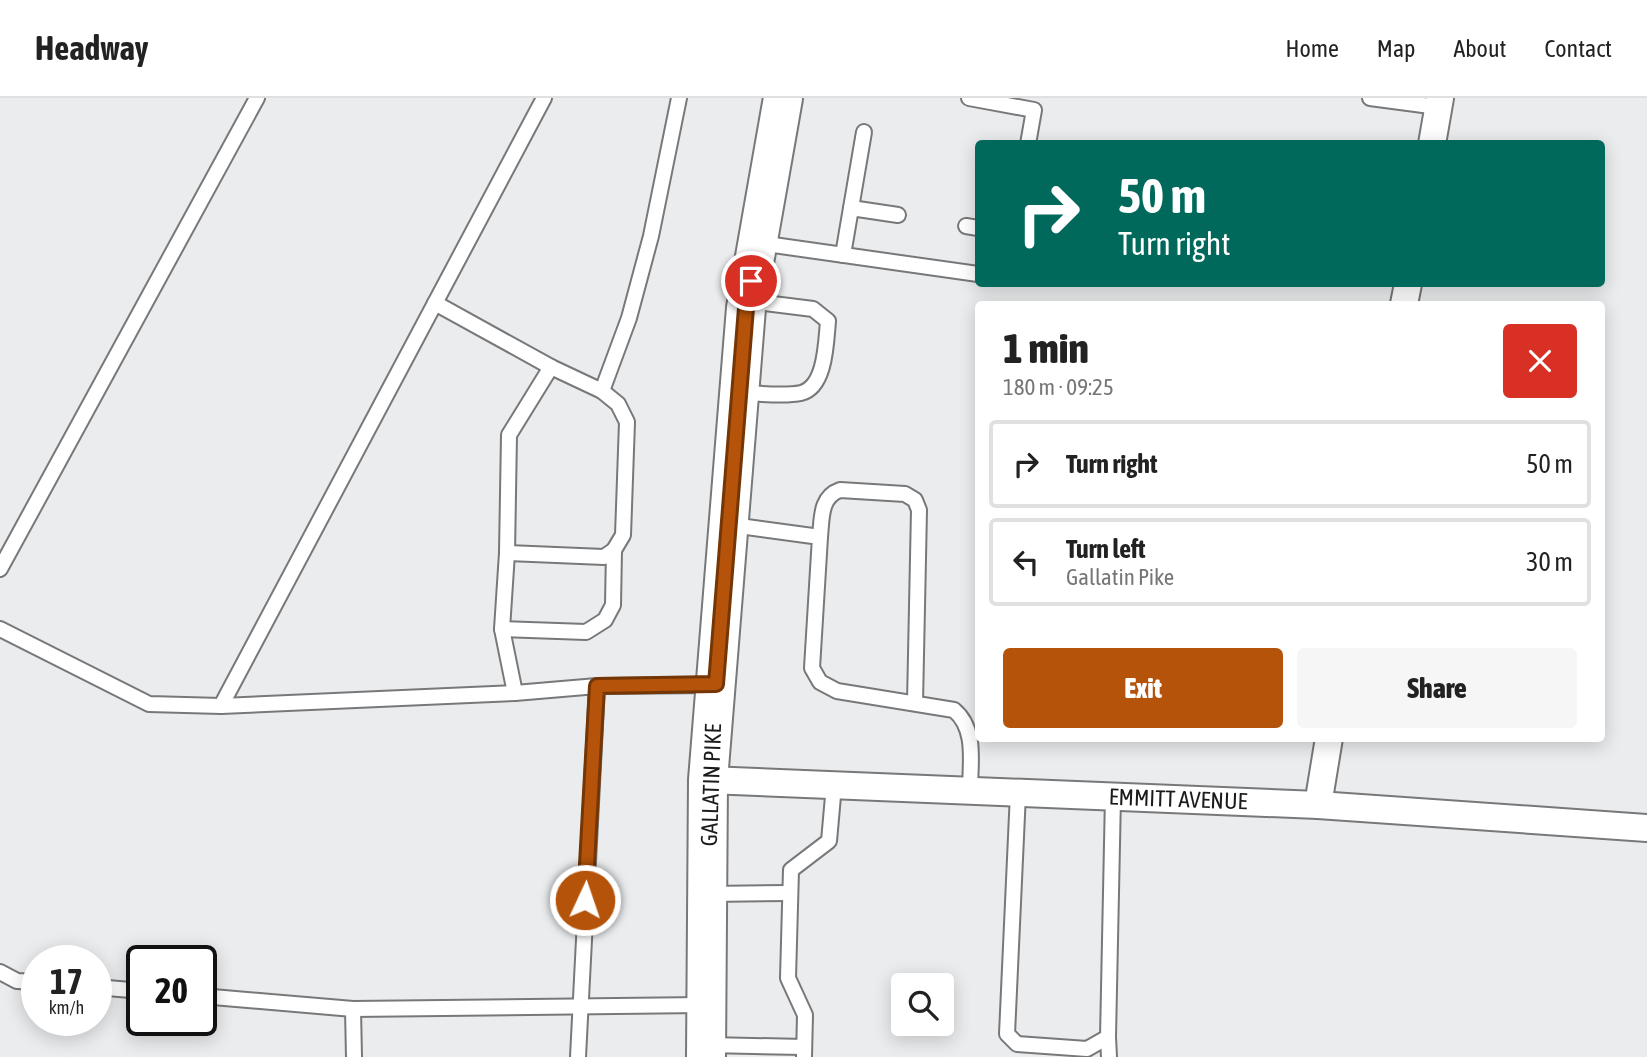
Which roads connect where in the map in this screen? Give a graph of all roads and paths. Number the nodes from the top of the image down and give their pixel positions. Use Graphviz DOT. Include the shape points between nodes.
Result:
graph roads {
  1 [pos="257,98"];
  2 [pos="544,98"];
  3 [pos="680,98"];
  4 [pos="783,98"];
  5 [pos="969,98"];
  6 [pos="1370,98"];
  7 [pos="1439,103"];
  8 [pos="864,132"];
  9 [pos="1029,140"];
  10 [pos="1433,140"];
  11 [pos="851,208"];
  12 [pos="898,215"];
  13 [pos="758,243"];
  14 [pos="843,256"];
  15 [pos="975,274"];
  16 [pos="747,301"];
  17 [pos="435,303"];
  18 [pos="551,367"];
  19 [pos="602,391"];
  20 [pos="739,393"];
  21 [pos="729,524"];
  22 [pos="820,537"];
  23 [pos="614,550"];
  24 [pos="507,552"];
  25 [pos="0,569"];
  26 [pos="0,629"];
  27 [pos="502,629"];
  28 [pos="716,684"];
  29 [pos="597,686"];
  30 [pos="515,693"];
  31 [pos="915,703"];
  32 [pos="221,706"];
  33 [pos="1328,742"];
  34 [pos="708,780"];
  35 [pos="834,785"];
  36 [pos="970,790"];
  37 [pos="1018,793"];
  38 [pos="1113,796"];
  39 [pos="1318,805"];
  40 [pos="1647,828"];
  41 [pos="790,893"];
  42 [pos="708,895"];
  43 [pos="0,972"];
  44 [pos="21,981"];
  45 [pos="217,997"];
  46 [pos="707,1005"];
  47 [pos="580,1006"];
  48 [pos="353,1009"];
  49 [pos="1108,1037"];
  50 [pos="706,1051"];
  51 [pos="804,1052"];
  52 [pos="354,1057"];
  53 [pos="578,1057"];
  54 [pos="1110,1057"];
  1 -- 25 [label="lane"];
  2 -- 17 [label="lane"];
  3 -- 19 [label="lane" via="651,236 629,318"];
  4 -- 13 [label="main road, GALLATIN PIKE"];
  5 -- 9 [label="lane" via="1034,110"];
  6 -- 7 [label="lane"];
  7 -- 10 [label="street"];
  8 -- 11 [label="lane"];
  11 -- 12 [label="lane"];
  11 -- 14 [label="lane"];
  13 -- 14 [label="lane"];
  13 -- 16 [label="main road, GALLATIN PIKE"];
  14 -- 15 [label="lane"];
  16 -- 20 [label="main road, GALLATIN PIKE"];
  16 -- 20 [label="lane" via="813,309 828,321 823,364 813,386 802,393"];
  17 -- 18 [label="lane"];
  17 -- 32 [label="lane"];
  18 -- 19 [label="lane"];
  18 -- 24 [label="lane" via="509,435"];
  19 -- 23 [label="lane" via="618,404 626,422 623,535"];
  20 -- 21 [label="main road, GALLATIN PIKE"];
  21 -- 22 [label="lane"];
  21 -- 28 [label="main road, GALLATIN PIKE"];
  22 -- 31 [label="lane" via="812,668 820,682 837,691"];
  22 -- 31 [label="lane" via="824,504 831,493 905,494 915,500 919,510"];
  23 -- 24 [label="lane" via="604,556"];
  23 -- 27 [label="lane" via="612,605 606,620 586,632"];
  24 -- 27 [label="lane"];
  26 -- 32 [label="lane" via="149,704"];
  27 -- 30 [label="lane"];
  28 -- 29 [label="lane"];
  28 -- 34 [label="main road, GALLATIN PIKE"];
  29 -- 30 [label="lane"];
  29 -- 47 [label="lane"];
  30 -- 32 [label="lane"];
  31 -- 36 [label="lane" via="954,710 964,718 970,730"];
  33 -- 39 [label="street"];
  34 -- 35 [label="street, EMMITT AVENUE"];
  34 -- 42 [label="main road, GALLATIN PIKE"];
  35 -- 36 [label="street, EMMITT AVENUE"];
  35 -- 41 [label="lane" via="829,841 791,870"];
  36 -- 37 [label="street, EMMITT AVENUE"];
  37 -- 38 [label="street, EMMITT AVENUE"];
  37 -- 49 [label="lane" via="1007,1034 1017,1044 1087,1049"];
  38 -- 39 [label="street, EMMITT AVENUE"];
  38 -- 49 [label="lane"];
  39 -- 40 [label="street, EMMITT AVENUE"];
  41 -- 42 [label="lane"];
  41 -- 51 [label="lane" via="788,978 805,1015"];
  42 -- 46 [label="main road, GALLATIN PIKE"];
  43 -- 44 [label="lane"];
  45 -- 48 [label="lane"];
  46 -- 47 [label="lane"];
  46 -- 50 [label="main road, GALLATIN PIKE"];
  47 -- 48 [label="lane"];
  47 -- 53 [label="lane"];
  48 -- 52 [label="lane"];
  49 -- 54 [label="lane"];
  50 -- 51 [label="lane"];
}
